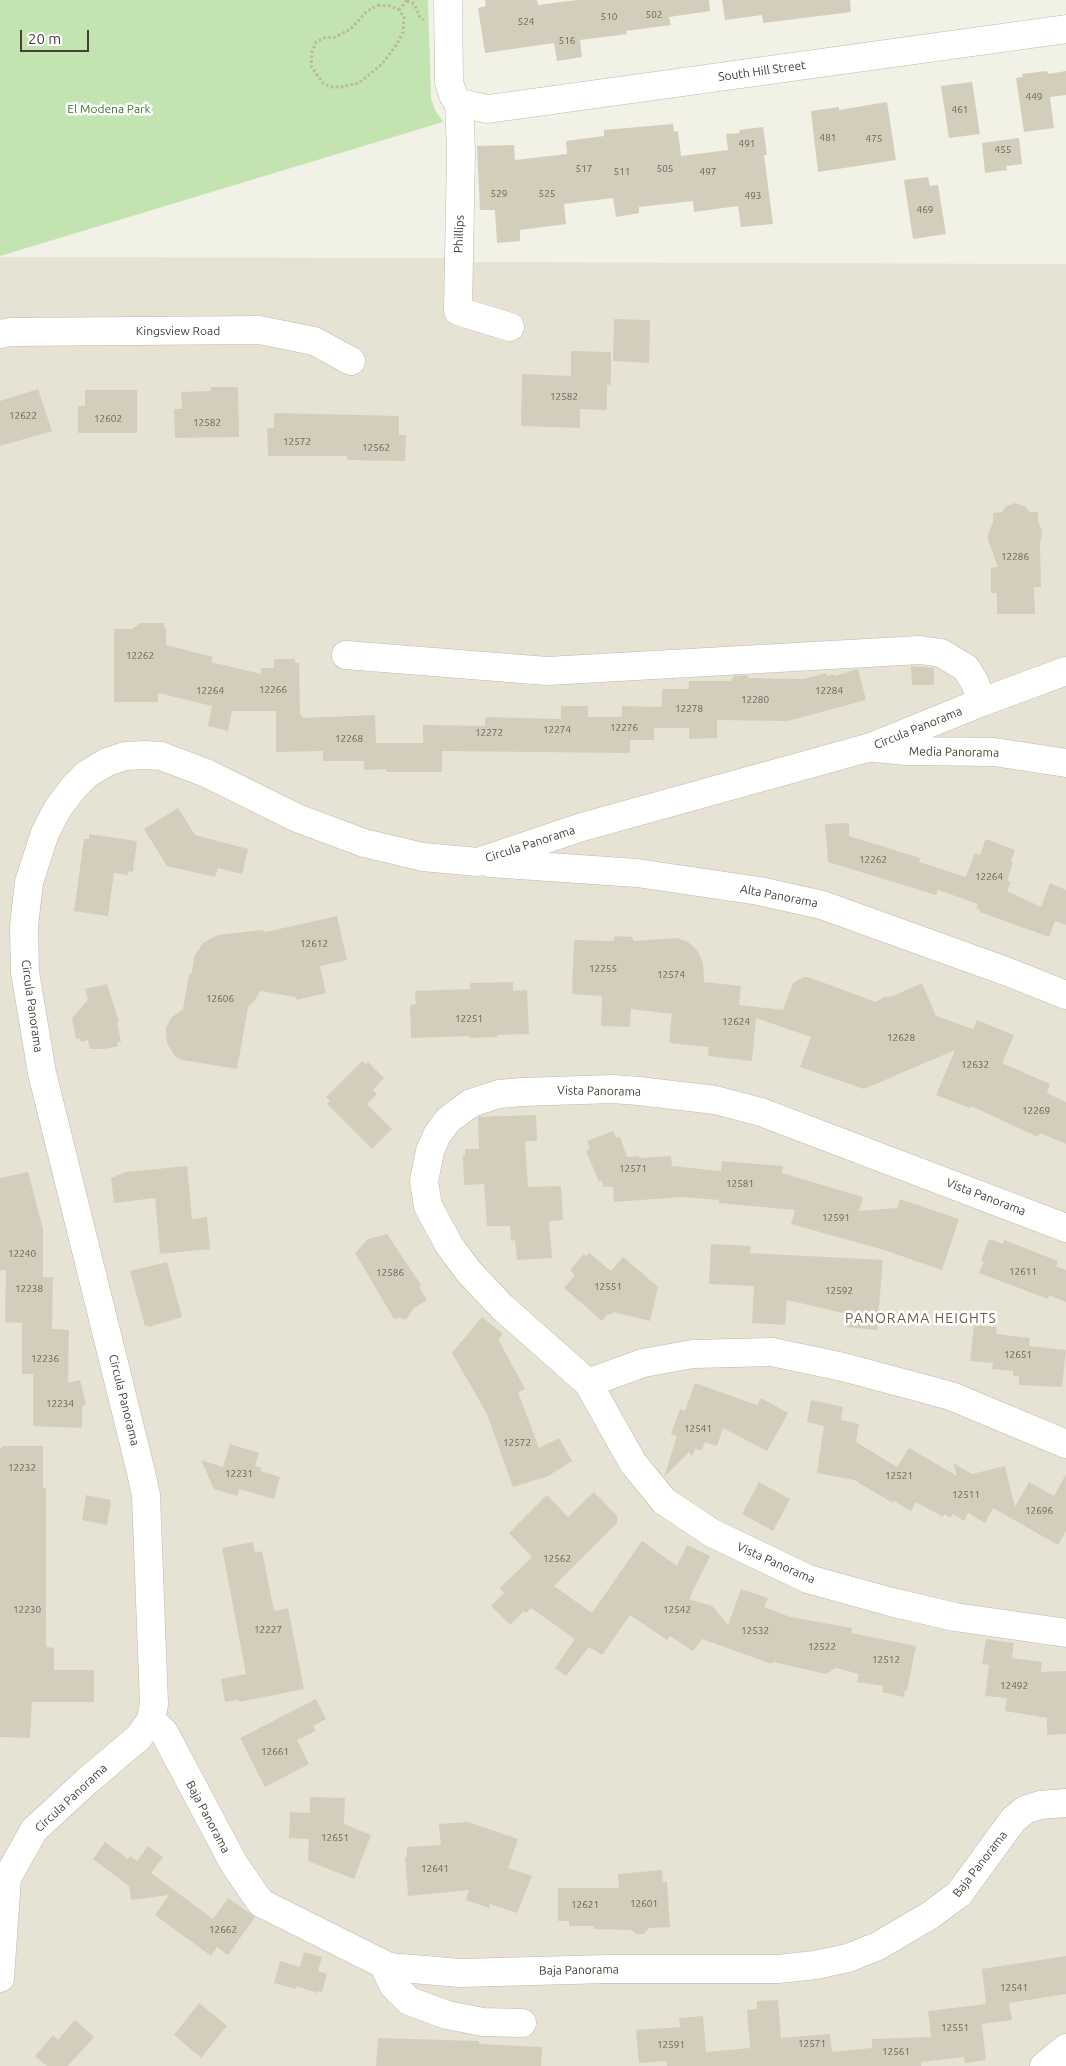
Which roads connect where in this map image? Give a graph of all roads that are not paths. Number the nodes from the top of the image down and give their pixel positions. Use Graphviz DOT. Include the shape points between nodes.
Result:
graph roads {
  1 [pos="448,0"];
  2 [pos="1066,29"];
  3 [pos="459,103"];
  4 [pos="510,327"];
  5 [pos="0,334"];
  6 [pos="351,360"];
  7 [pos="346,655"];
  8 [pos="1066,671"];
  9 [pos="982,702"];
  10 [pos="871,747"];
  11 [pos="1066,762"];
  12 [pos="478,862"];
  13 [pos="1066,996"];
  14 [pos="1066,1228"];
  15 [pos="588,1383"];
  16 [pos="1066,1444"];
  17 [pos="1066,1633"];
  18 [pos="151,1720"];
  19 [pos="1066,1803"];
  20 [pos="383,1964"];
  21 [pos="0,1978"];
  22 [pos="522,2023"];
  23 [pos="1066,2048"];
  24 [pos="1044,2066"];
  1 -- 3 [label="street" via="449,82"];
  2 -- 3 [label="street, South Hill Street" via="488,109"];
  3 -- 4 [label="street, Phillips" via="462,152 458,312"];
  5 -- 6 [label="street, Kingsview Road" via="259,330 314,341"];
  7 -- 9 [label="street" via="547,672 920,650 941,653 966,668"];
  8 -- 9 [label="street, Circula Panorama"];
  9 -- 10 [label="street, Circula Panorama"];
  10 -- 11 [label="street, Media Panorama" via="906,752 994,752"];
  10 -- 12 [label="street, Circula Panorama" via="582,827"];
  12 -- 13 [label="street, Alta Panorama" via="637,873 759,891 822,905"];
  12 -- 18 [label="street, Circula Panorama" via="423,857 364,843 297,818 206,773 162,756 126,756 107,762 87,774 58,808 45,833 29,882 24,926 29,1001 42,1072 146,1495 154,1685"];
  14 -- 15 [label="street, Vista Panorama" via="792,1123 723,1102 613,1089 499,1094 471,1103 448,1120 430,1151 424,1181 428,1206 449,1245 469,1272 502,1307"];
  15 -- 16 [label="street" via="642,1363 692,1354 772,1352 951,1396"];
  15 -- 17 [label="street, Vista Panorama" via="633,1463 664,1501 712,1533 808,1579 955,1617"];
  18 -- 20 [label="street, Baja Panorama" via="164,1732 234,1864 261,1903"];
  18 -- 21 [label="street, Circula Panorama" via="140,1737 34,1830 7,1878"];
  19 -- 20 [label="street, Baja Panorama" via="1040,1805 1026,1810 1013,1820 959,1894 878,1946 848,1958 778,1969 460,1973"];
  20 -- 22 [label="street" via="393,1985 409,2001 447,2015 483,2022"];
  23 -- 24 [label="street"];
}
